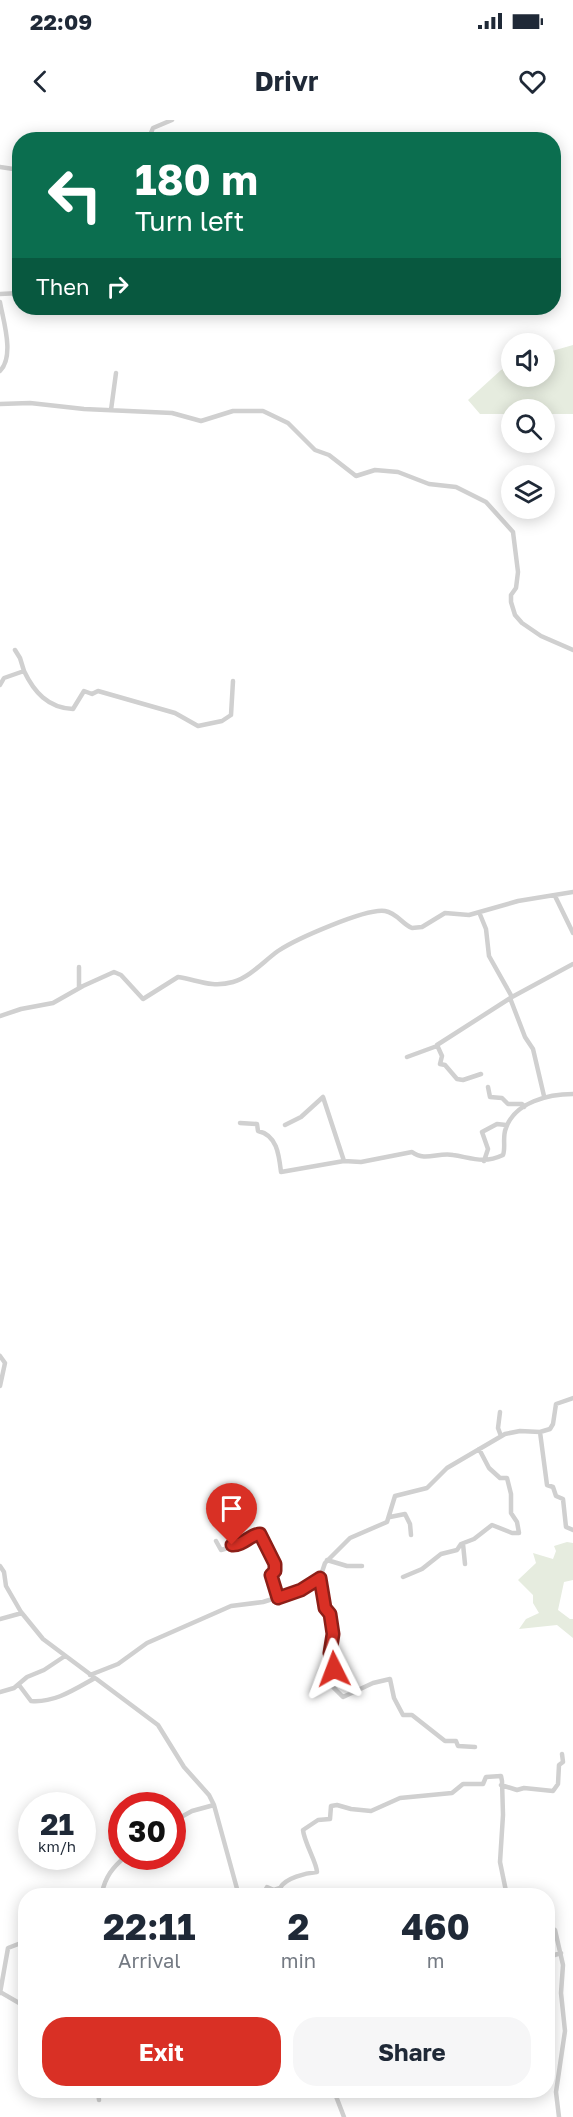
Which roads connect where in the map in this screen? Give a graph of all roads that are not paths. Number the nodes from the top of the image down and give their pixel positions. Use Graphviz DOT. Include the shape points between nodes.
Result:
graph roads {
  1 [pos="172,120"];
  2 [pos="152,132"];
  3 [pos="0,302"];
  4 [pos="0,371"];
  5 [pos="116,373"];
  6 [pos="0,404"];
  7 [pos="111,410"];
  8 [pos="15,650"];
  9 [pos="573,650"];
  10 [pos="24,671"];
  11 [pos="233,681"];
  12 [pos="0,685"];
  13 [pos="573,892"];
  14 [pos="555,896"];
  15 [pos="479,912"];
  16 [pos="573,933"];
  17 [pos="573,964"];
  18 [pos="79,967"];
  19 [pos="79,988"];
  20 [pos="511,998"];
  21 [pos="0,1016"];
  22 [pos="437,1046"];
  23 [pos="407,1058"];
  24 [pos="481,1074"];
  25 [pos="488,1087"];
  26 [pos="573,1094"];
  27 [pos="544,1096"];
  28 [pos="524,1107"];
  29 [pos="240,1124"];
  30 [pos="285,1125"];
  31 [pos="506,1125"];
  32 [pos="344,1161"];
  33 [pos="484,1161"];
  34 [pos="0,1356"];
  35 [pos="0,1383"];
  36 [pos="573,1398"];
  37 [pos="500,1412"];
  38 [pos="540,1432"];
  39 [pos="501,1436"];
  40 [pos="479,1449"];
  41 [pos="390,1517"];
  42 [pos="573,1530"];
  43 [pos="411,1535"];
  44 [pos="216,1541"];
  45 [pos="463,1544"];
  46 [pos="327,1560"];
  47 [pos="465,1564"];
  48 [pos="0,1566"];
  49 [pos="362,1566"];
  50 [pos="404,1577"];
  51 [pos="320,1578"];
  52 [pos="278,1598"];
  53 [pos="22,1613"];
  54 [pos="0,1619"];
  55 [pos="65,1656"];
  56 [pos="93,1677"];
  57 [pos="19,1685"];
  58 [pos="0,1692"];
  59 [pos="476,1747"];
  60 [pos="562,1754"];
  61 [pos="501,1785"];
  62 [pos="214,1804"];
  63 [pos="186,1814"];
  64 [pos="113,1870"];
  65 [pos="102,1888"];
  66 [pos="238,1888"];
  67 [pos="280,1888"];
  68 [pos="505,1888"];
  69 [pos="555,1932"];
  70 [pos="18,1944"];
  71 [pos="561,1953"];
  72 [pos="555,1955"];
  73 [pos="0,1993"];
  74 [pos="18,2003"];
  75 [pos="337,2098"];
  76 [pos="344,2117"];
  77 [pos="559,2117"];
  1 -- 2 [label="street"];
  3 -- 4 [label="street" via="7,346"];
  5 -- 7 [label="street"];
  6 -- 7 [label="street"];
  7 -- 9 [label="street" via="172,413 201,420 233,411 263,411 288,423 315,450 329,455 356,476 391,470 429,484 456,487 478,497 513,532 518,572 511,595 515,615 541,636"];
  8 -- 10 [label="street"];
  10 -- 11 [label="street" via="34,690 60,708 74,708 84,691 98,691 175,713 198,726 222,721 231,714"];
  10 -- 12 [label="street" via="4,678"];
  13 -- 14 [label="street"];
  14 -- 15 [label="street"];
  14 -- 16 [label="street"];
  15 -- 19 [label="street" via="445,914 412,928 387,911 363,913 282,949 241,979 222,984 178,977 143,999 122,975 114,972"];
  15 -- 20 [label="street" via="486,929 489,956"];
  17 -- 20 [label="street"];
  18 -- 19 [label="street"];
  19 -- 21 [label="street" via="46,1006"];
  20 -- 22 [label="street"];
  20 -- 27 [label="street" via="533,1048"];
  22 -- 23 [label="street"];
  22 -- 24 [label="street" via="442,1056 440,1064 457,1079"];
  25 -- 28 [label="street" via="490,1097"];
  26 -- 27 [label="street"];
  27 -- 28 [label="street"];
  28 -- 31 [label="street"];
  29 -- 32 [label="street" via="257,1124 258,1131 273,1138 281,1172"];
  30 -- 32 [label="street" via="301,1118 323,1097"];
  31 -- 33 [label="street" via="505,1153"];
  31 -- 33 [label="street" via="497,1124 482,1132 488,1149"];
  32 -- 33 [label="street" via="360,1162 412,1152 420,1157 453,1155"];
  34 -- 35 [label="street" via="5,1360"];
  36 -- 38 [label="street" via="556,1404 553,1424"];
  37 -- 39 [label="street"];
  38 -- 39 [label="street"];
  38 -- 42 [label="street" via="547,1485 564,1499 566,1527"];
  39 -- 40 [label="street"];
  40 -- 41 [label="street" via="447,1468 427,1488 395,1496"];
  40 -- 45 [label="street" via="489,1468 500,1478 507,1478 511,1513 519,1533 492,1525"];
  41 -- 43 [label="street" via="405,1514"];
  41 -- 46 [label="street" via="387,1522 350,1538"];
  44 -- 52 [label="street" via="221,1550 260,1534 275,1564 271,1575"];
  45 -- 47 [label="street"];
  45 -- 50 [label="street"];
  46 -- 49 [label="street"];
  46 -- 51 [label="street"];
  48 -- 53 [label="street" via="6,1586"];
  51 -- 52 [label="street"];
  51 -- 59 [label="street" via="333,1634 330,1653 335,1692 343,1697 390,1679 403,1715 412,1715 445,1741"];
  52 -- 56 [label="street" via="222,1610 147,1643"];
  53 -- 54 [label="street"];
  53 -- 55 [label="street" via="43,1639"];
  55 -- 56 [label="street"];
  55 -- 57 [label="street"];
  56 -- 57 [label="street" via="64,1695 45,1701 31,1701"];
  56 -- 62 [label="street" via="158,1725 184,1767"];
  57 -- 58 [label="street"];
  60 -- 61 [label="street" via="554,1790 517,1790"];
  61 -- 67 [label="street" via="499,1775 489,1775 483,1784 464,1784 452,1793 400,1798 371,1811 331,1806 330,1819 318,1820 303,1830 317,1872 299,1875"];
  61 -- 68 [label="street" via="500,1862"];
  62 -- 63 [label="street"];
  62 -- 66 [label="street"];
  64 -- 65 [label="street"];
  69 -- 71 [label="street"];
  70 -- 73 [label="street" via="8,1948"];
  71 -- 72 [label="street"];
  71 -- 77 [label="street" via="565,2031 556,2092"];
  73 -- 74 [label="street"];
  75 -- 76 [label="street"];
}
